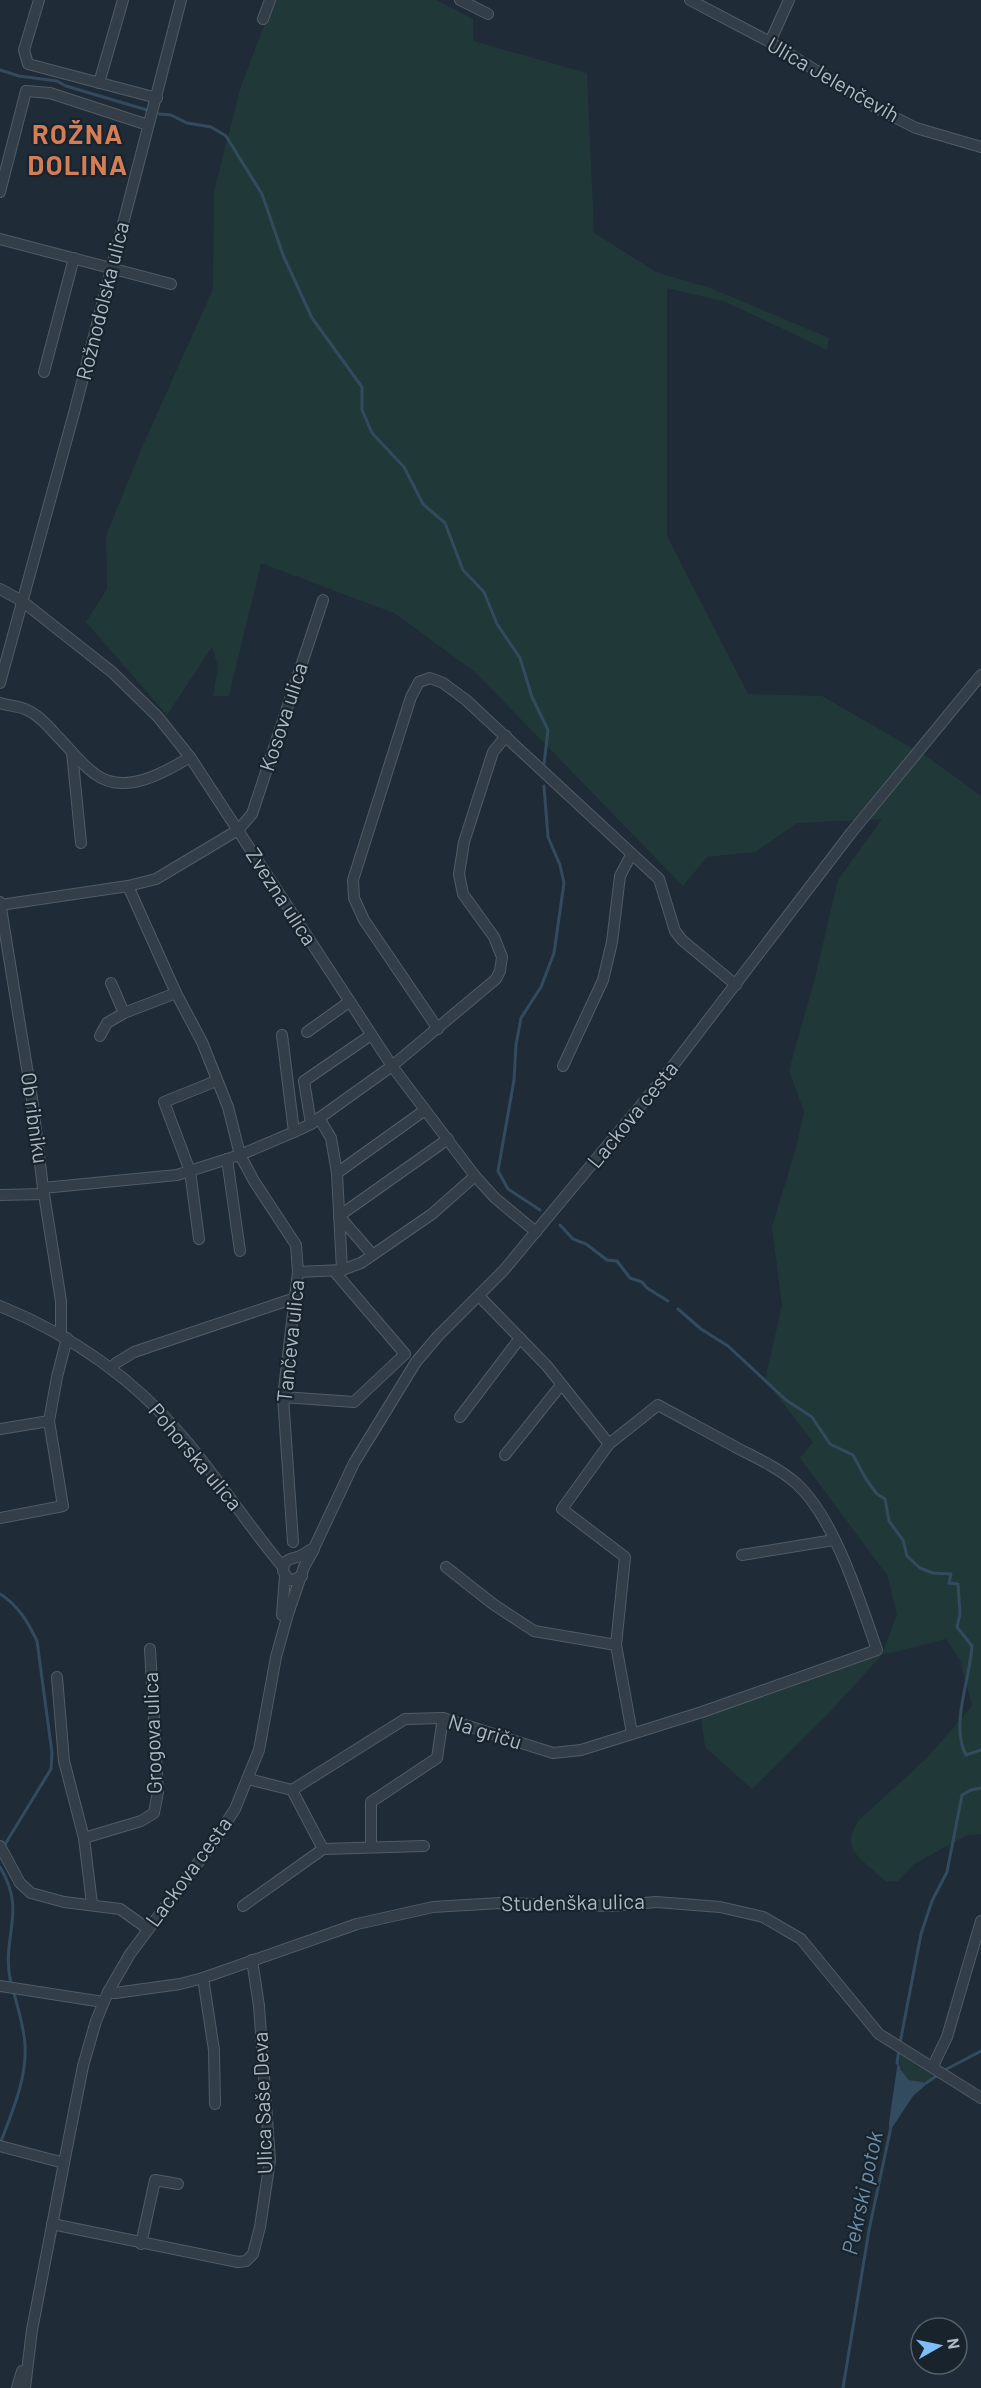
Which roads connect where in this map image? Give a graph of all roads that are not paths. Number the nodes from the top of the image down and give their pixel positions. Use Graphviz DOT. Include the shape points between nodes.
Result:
graph roads {
  1 [pos="39,0"];
  2 [pos="123,0"];
  3 [pos="181,0"];
  4 [pos="270,0"];
  5 [pos="460,0"];
  6 [pos="690,0"];
  7 [pos="789,0"];
  8 [pos="488,14"];
  9 [pos="263,19"];
  10 [pos="770,42"];
  11 [pos="99,83"];
  12 [pos="157,98"];
  13 [pos="148,125"];
  14 [pos="981,147"];
  15 [pos="0,192"];
  16 [pos="0,238"];
  17 [pos="74,258"];
  18 [pos="111,267"];
  19 [pos="171,284"];
  20 [pos="44,372"];
  21 [pos="0,589"];
  22 [pos="323,600"];
  23 [pos="22,601"];
  24 [pos="981,675"];
  25 [pos="0,683"];
  26 [pos="0,704"];
  27 [pos="506,736"];
  28 [pos="72,752"];
  29 [pos="190,758"];
  30 [pos="238,830"];
  31 [pos="81,843"];
  32 [pos="631,855"];
  33 [pos="128,886"];
  34 [pos="0,903"];
  35 [pos="111,983"];
  36 [pos="736,985"];
  37 [pos="176,993"];
  38 [pos="349,1002"];
  39 [pos="124,1013"];
  40 [pos="438,1029"];
  41 [pos="307,1032"];
  42 [pos="282,1035"];
  43 [pos="371,1035"];
  44 [pos="100,1036"];
  45 [pos="392,1066"];
  46 [pos="563,1066"];
  47 [pos="216,1081"];
  48 [pos="425,1110"];
  49 [pos="315,1121"];
  50 [pos="294,1132"];
  51 [pos="448,1139"];
  52 [pos="240,1155"];
  53 [pos="227,1159"];
  54 [pos="190,1171"];
  55 [pos="337,1173"];
  56 [pos="475,1176"];
  57 [pos="43,1191"];
  58 [pos="0,1195"];
  59 [pos="339,1216"];
  60 [pos="536,1232"];
  61 [pos="199,1239"];
  62 [pos="240,1251"];
  63 [pos="372,1254"];
  64 [pos="338,1270"];
  65 [pos="298,1272"];
  66 [pos="479,1296"];
  67 [pos="295,1298"];
  68 [pos="0,1306"];
  69 [pos="64,1337"];
  70 [pos="520,1338"];
  71 [pos="111,1369"];
  72 [pos="561,1385"];
  73 [pos="283,1397"];
  74 [pos="460,1417"];
  75 [pos="49,1421"];
  76 [pos="0,1429"];
  77 [pos="609,1444"];
  78 [pos="506,1455"];
  79 [pos="0,1518"];
  80 [pos="834,1540"];
  81 [pos="293,1542"];
  82 [pos="314,1548"];
  83 [pos="742,1555"];
  84 [pos="288,1565"];
  85 [pos="446,1567"];
  86 [pos="303,1571"];
  87 [pos="615,1645"];
  88 [pos="150,1649"];
  89 [pos="276,1657"];
  90 [pos="57,1677"];
  91 [pos="443,1718"];
  92 [pos="632,1733"];
  93 [pos="248,1779"];
  94 [pos="292,1790"];
  95 [pos="84,1838"];
  96 [pos="424,1846"];
  97 [pos="370,1847"];
  98 [pos="323,1849"];
  99 [pos="2,1850"];
  100 [pos="92,1904"];
  101 [pos="243,1906"];
  102 [pos="981,1921"];
  103 [pos="148,1929"];
  104 [pos="252,1960"];
  105 [pos="203,1978"];
  106 [pos="9,1987"];
  107 [pos="108,1992"];
  108 [pos="102,2002"];
  109 [pos="935,2068"];
  110 [pos="981,2098"];
  111 [pos="215,2104"];
  112 [pos="2,2147"];
  113 [pos="64,2163"];
  114 [pos="178,2184"];
  115 [pos="52,2224"];
  116 [pos="141,2244"];
  117 [pos="23,2387"];
  1 -- 11 [label="street" via="24,50 28,64"];
  2 -- 11 [label="street"];
  3 -- 12 [label="street, Rožnodolska ulica"];
  4 -- 9 [label="street"];
  5 -- 8 [label="street"];
  6 -- 10 [label="street, Ulica Jelenčevih"];
  7 -- 10 [label="street"];
  10 -- 14 [label="street, Ulica Jelenčevih" via="916,128"];
  11 -- 12 [label="street"];
  12 -- 13 [label="street, Rožnodolska ulica"];
  13 -- 15 [label="street" via="51,93 26,91"];
  13 -- 18 [label="street, Rožnodolska ulica"];
  16 -- 17 [label="street"];
  17 -- 18 [label="street"];
  17 -- 20 [label="street"];
  18 -- 19 [label="street"];
  18 -- 23 [label="street, Rožnodolska ulica"];
  21 -- 23 [label="street, Zvezna ulica"];
  22 -- 30 [label="street, Kosova ulica" via="252,814"];
  23 -- 25 [label="street"];
  23 -- 29 [label="street, Zvezna ulica" via="112,672 158,717"];
  24 -- 36 [label="street, Lackova cesta" via="851,833"];
  26 -- 28 [label="street" via="27,710"];
  27 -- 32 [label="street"];
  27 -- 40 [label="street" via="493,752 459,874 463,894 494,937 502,957 500,971 496,979"];
  27 -- 40 [label="street" via="443,683 430,678 419,682 387,768 353,880 354,898 364,920"];
  28 -- 29 [label="street" via="95,774 119,784 165,772"];
  28 -- 31 [label="street"];
  29 -- 30 [label="street, Zvezna ulica"];
  30 -- 33 [label="street" via="156,879"];
  30 -- 38 [label="street, Zvezna ulica"];
  32 -- 36 [label="street" via="659,879 675,931 682,940"];
  32 -- 46 [label="street" via="620,876 603,980"];
  33 -- 34 [label="street"];
  33 -- 37 [label="street, Tančeva ulica"];
  34 -- 57 [label="street, Ob ribniku"];
  35 -- 39 [label="street"];
  36 -- 60 [label="street, Lackova cesta"];
  37 -- 39 [label="street"];
  37 -- 47 [label="street, Tančeva ulica" via="202,1042"];
  38 -- 41 [label="street"];
  38 -- 43 [label="street, Zvezna ulica"];
  39 -- 44 [label="street" via="107,1023"];
  40 -- 45 [label="street"];
  42 -- 50 [label="street"];
  43 -- 45 [label="street, Zvezna ulica"];
  43 -- 49 [label="street" via="304,1081"];
  45 -- 48 [label="street, Zvezna ulica"];
  45 -- 49 [label="street"];
  47 -- 52 [label="street, Tančeva ulica" via="228,1107"];
  47 -- 54 [label="street" via="164,1101"];
  48 -- 51 [label="street, Zvezna ulica"];
  48 -- 55 [label="street"];
  49 -- 50 [label="street"];
  49 -- 55 [label="street" via="331,1138"];
  50 -- 52 [label="street"];
  51 -- 56 [label="street, Zvezna ulica"];
  51 -- 59 [label="street"];
  52 -- 53 [label="street"];
  52 -- 65 [label="street, Tančeva ulica" via="296,1245"];
  53 -- 54 [label="street"];
  53 -- 62 [label="street"];
  54 -- 57 [label="street"];
  54 -- 61 [label="street"];
  55 -- 59 [label="street"];
  56 -- 60 [label="street, Zvezna ulica"];
  56 -- 63 [label="street" via="432,1214"];
  57 -- 58 [label="street"];
  57 -- 69 [label="street, Ob ribniku"];
  59 -- 63 [label="street"];
  59 -- 64 [label="street"];
  60 -- 66 [label="street, Lackova cesta"];
  63 -- 64 [label="street" via="361,1263"];
  64 -- 65 [label="street"];
  64 -- 73 [label="street" via="405,1354 354,1402"];
  65 -- 67 [label="street, Tančeva ulica"];
  66 -- 70 [label="street"];
  66 -- 82 [label="street, Lackova cesta" via="416,1362 354,1463"];
  67 -- 71 [label="street" via="134,1352"];
  67 -- 73 [label="street, Tančeva ulica"];
  68 -- 69 [label="street, Pohorska ulica"];
  69 -- 71 [label="street, Pohorska ulica"];
  69 -- 75 [label="street"];
  70 -- 72 [label="street"];
  70 -- 74 [label="street"];
  71 -- 84 [label="street, Pohorska ulica" via="184,1438 271,1551"];
  72 -- 77 [label="street"];
  72 -- 78 [label="street"];
  73 -- 81 [label="street, Tančeva ulica"];
  75 -- 76 [label="street"];
  75 -- 79 [label="street" via="63,1506"];
  77 -- 80 [label="street, Na griču" via="658,1405 797,1484"];
  77 -- 87 [label="street, Na griču" via="562,1509 625,1557"];
  80 -- 83 [label="street"];
  80 -- 92 [label="street, Na griču" via="877,1650"];
  82 -- 84 [label="street"];
  82 -- 86 [label="street, Lackova cesta"];
  84 -- 86 [label="street" via="301,1560"];
  84 -- 86 [label="street" via="293,1581"];
  84 -- 89 [label="street"];
  85 -- 87 [label="street" via="493,1605 534,1631"];
  86 -- 89 [label="street, Lackova cesta"];
  87 -- 92 [label="street, Na griču"];
  88 -- 95 [label="street, Grogova ulica" via="158,1792 154,1813 141,1821"];
  89 -- 93 [label="street, Lackova cesta" via="259,1750"];
  90 -- 95 [label="street" via="64,1761"];
  91 -- 92 [label="street, Na griču" via="553,1753 581,1750"];
  91 -- 94 [label="street, Na griču" via="405,1719"];
  91 -- 97 [label="street" via="437,1758 372,1802"];
  93 -- 94 [label="street"];
  93 -- 103 [label="street, Lackova cesta" via="215,1840"];
  94 -- 98 [label="street"];
  95 -- 100 [label="street"];
  96 -- 97 [label="street"];
  97 -- 98 [label="street"];
  98 -- 101 [label="street"];
  99 -- 100 [label="street" via="20,1883 31,1893 64,1902"];
  100 -- 103 [label="street" via="120,1909"];
  102 -- 109 [label="street"];
  103 -- 107 [label="street, Lackova cesta"];
  104 -- 105 [label="street, Studenška ulica"];
  104 -- 109 [label="street, Studenška ulica" via="357,1924 450,1905 612,1906 656,1902 720,1907 763,1917 801,1939 871,2026 893,2045"];
  104 -- 116 [label="street, Ulica Saše Deva" via="270,2160 253,2254 238,2262"];
  105 -- 107 [label="street, Studenška ulica"];
  105 -- 111 [label="street" via="214,2050"];
  106 -- 108 [label="street"];
  107 -- 108 [label="street, Lackova cesta"];
  108 -- 113 [label="street, Lackova cesta" via="83,2066"];
  109 -- 110 [label="street, Studenška ulica"];
  112 -- 113 [label="street"];
  113 -- 115 [label="street, Lackova cesta"];
  114 -- 116 [label="street" via="155,2180"];
  115 -- 116 [label="street, Ulica Saše Deva"];
  115 -- 117 [label="street, Lackova cesta" via="28,2360 19,2376"];
}
